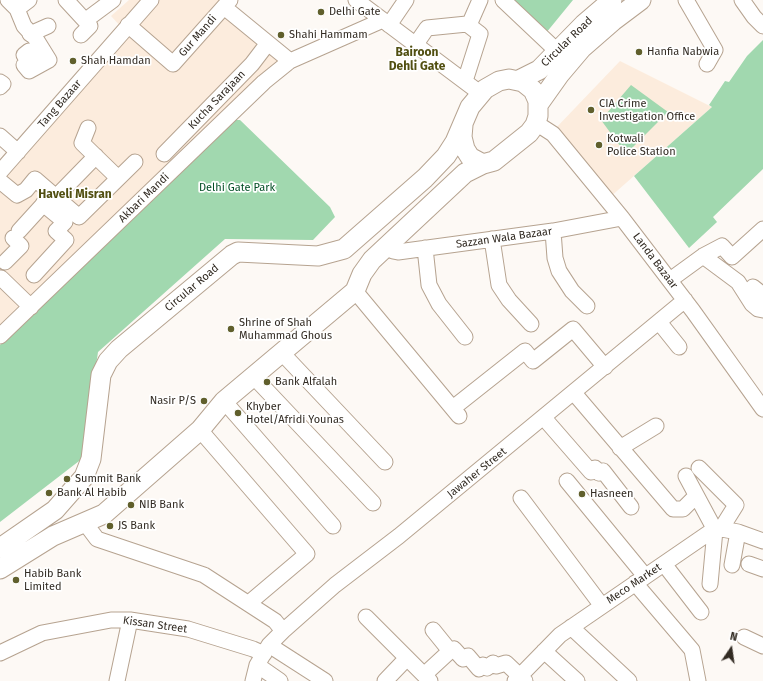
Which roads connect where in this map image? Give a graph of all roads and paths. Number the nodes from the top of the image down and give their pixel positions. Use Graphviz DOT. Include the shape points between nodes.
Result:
graph roads {
  1 [pos="29,0"];
  2 [pos="66,0"];
  3 [pos="113,0"];
  4 [pos="356,0"];
  5 [pos="406,0"];
  6 [pos="480,0"];
  7 [pos="503,0"];
  8 [pos="612,0"];
  9 [pos="641,0"];
  10 [pos="686,0"];
  11 [pos="742,0"];
  12 [pos="142,3"];
  13 [pos="227,3"];
  14 [pos="12,4"];
  15 [pos="86,20"];
  16 [pos="386,22"];
  17 [pos="469,25"];
  18 [pos="48,26"];
  19 [pos="128,26"];
  20 [pos="763,26"];
  21 [pos="30,34"];
  22 [pos="81,35"];
  23 [pos="268,43"];
  24 [pos="416,44"];
  25 [pos="558,51"];
  26 [pos="24,60"];
  27 [pos="290,61"];
  28 [pos="707,64"];
  29 [pos="465,80"];
  30 [pos="520,80"];
  31 [pos="0,82"];
  32 [pos="0,87"];
  33 [pos="480,93"];
  34 [pos="537,114"];
  35 [pos="463,124"];
  36 [pos="88,128"];
  37 [pos="0,136"];
  38 [pos="18,152"];
  39 [pos="164,154"];
  40 [pos="96,156"];
  41 [pos="135,162"];
  42 [pos="483,164"];
  43 [pos="0,172"];
  44 [pos="118,178"];
  45 [pos="0,181"];
  46 [pos="50,198"];
  47 [pos="622,218"];
  48 [pos="763,229"];
  49 [pos="553,231"];
  50 [pos="492,239"];
  51 [pos="386,245"];
  52 [pos="425,248"];
  53 [pos="344,249"];
  54 [pos="703,256"];
  55 [pos="3,260"];
  56 [pos="362,274"];
  57 [pos="34,275"];
  58 [pos="0,278"];
  59 [pos="670,280"];
  60 [pos="355,291"];
  61 [pos="685,300"];
  62 [pos="586,306"];
  63 [pos="31,307"];
  64 [pos="763,310"];
  65 [pos="659,322"];
  66 [pos="531,324"];
  67 [pos="0,336"];
  68 [pos="465,337"];
  69 [pos="679,347"];
  70 [pos="282,353"];
  71 [pos="605,367"];
  72 [pos="254,377"];
  73 [pos="574,393"];
  74 [pos="224,401"];
  75 [pos="763,409"];
  76 [pos="544,418"];
  77 [pos="656,426"];
  78 [pos="200,430"];
  79 [pos="620,448"];
  80 [pos="385,462"];
  81 [pos="699,468"];
  82 [pos="686,476"];
  83 [pos="567,481"];
  84 [pos="696,496"];
  85 [pos="521,498"];
  86 [pos="373,503"];
  87 [pos="631,507"];
  88 [pos="55,510"];
  89 [pos="77,525"];
  90 [pos="333,526"];
  91 [pos="718,529"];
  92 [pos="738,532"];
  93 [pos="763,541"];
  94 [pos="0,548"];
  95 [pos="664,564"];
  96 [pos="732,565"];
  97 [pos="0,569"];
  98 [pos="640,579"];
  99 [pos="710,584"];
  100 [pos="249,603"];
  101 [pos="602,606"];
  102 [pos="701,612"];
  103 [pos="366,617"];
  104 [pos="130,620"];
  105 [pos="571,627"];
  106 [pos="283,630"];
  107 [pos="433,630"];
  108 [pos="744,638"];
  109 [pos="763,646"];
  110 [pos="450,651"];
  111 [pos="544,651"];
  112 [pos="0,653"];
  113 [pos="264,655"];
  114 [pos="406,658"];
  115 [pos="427,678"];
  116 [pos="520,680"];
  117 [pos="118,681"];
  118 [pos="253,681"];
  119 [pos="280,681"];
  120 [pos="325,681"];
  121 [pos="385,681"];
  122 [pos="577,681"];
  123 [pos="629,681"];
  124 [pos="698,681"];
  1 -- 14 [label="street"];
  2 -- 15 [label="street"];
  3 -- 15 [label="street"];
  4 -- 16 [label="street"];
  5 -- 16 [label="street"];
  6 -- 17 [label="street"];
  7 -- 25 [label="street"];
  8 -- 25 [label="main road, Circular Road"];
  9 -- 34 [label="main road, Circular Road" via="612,21 582,48 560,74"];
  10 -- 28 [label="street" via="715,50"];
  11 -- 20 [label="street"];
  12 -- 19 [label="street, Tang Bazaar"];
  13 -- 19 [label="street, Gur Mandi" via="173,64"];
  13 -- 23 [label="street"];
  14 -- 21 [label="street"];
  15 -- 22 [label="street" via="90,26"];
  16 -- 24 [label="street"];
  16 -- 27 [label="street, Akbari Mandi"];
  17 -- 24 [label="street" via="427,28"];
  17 -- 29 [label="street" via="480,34"];
  18 -- 21 [label="street"];
  19 -- 38 [label="street, Tang Bazaar"];
  21 -- 26 [label="street" via="49,60 30,71"];
  23 -- 27 [label="street"];
  23 -- 39 [label="street, Kucha Sarajaan" via="252,64"];
  24 -- 29 [label="street"];
  25 -- 30 [label="main road, Circular Road" via="539,70"];
  27 -- 63 [label="street, Akbari Mandi" via="264,82"];
  29 -- 33 [label="street"];
  30 -- 33 [label="main road, Circular Road" via="498,81"];
  30 -- 34 [label="main road" via="533,90"];
  31 -- 32 [label="street" via="3,84"];
  33 -- 35 [label="main road, Circular Road" via="470,107"];
  34 -- 42 [label="main road, Circular Road" via="529,133 505,153 490,163"];
  34 -- 47 [label="street, Landa Bazaar"];
  35 -- 42 [label="main road, Circular Road" via="462,137 465,149 470,157"];
  35 -- 53 [label="main road, Circular Road" via="446,156 425,178"];
  36 -- 40 [label="street" via="82,143"];
  37 -- 38 [label="street"];
  38 -- 43 [label="street, Tang Bazaar"];
  40 -- 44 [label="street"];
  40 -- 46 [label="street"];
  41 -- 44 [label="street"];
  42 -- 51 [label="main road, Circular Road" via="465,173"];
  44 -- 46 [label="street" via="79,217"];
  45 -- 46 [label="street" via="16,195 26,190 35,179"];
  46 -- 55 [label="street" via="16,235 21,246"];
  46 -- 57 [label="street" via="65,222 56,231 66,240"];
  47 -- 49 [label="street, Sazzan Wala Bazaar"];
  47 -- 59 [label="street, Landa Bazaar"];
  48 -- 54 [label="street" via="732,257 722,246"];
  49 -- 50 [label="street, Sazzan Wala Bazaar"];
  49 -- 62 [label="street" via="555,258 559,271"];
  50 -- 52 [label="street, Sazzan Wala Bazaar"];
  50 -- 66 [label="street" via="499,285 508,300"];
  51 -- 52 [label="street, Sazzan Wala Bazaar" via="398,252"];
  51 -- 56 [label="main road, Circular Road"];
  52 -- 68 [label="street" via="429,284 439,304"];
  53 -- 56 [label="main road"];
  53 -- 88 [label="main road, Circular Road" via="318,256 238,252 119,349 108,361 102,375 89,468"];
  54 -- 59 [label="street"];
  54 -- 64 [label="street" via="738,282 752,304"];
  55 -- 58 [label="street" via="11,268"];
  56 -- 60 [label="main road, Circular Road"];
  58 -- 63 [label="street"];
  59 -- 61 [label="street, Landa Bazaar"];
  60 -- 70 [label="main road, Circular Road"];
  60 -- 71 [label="street" via="456,412 525,351 533,361 573,329"];
  61 -- 65 [label="street, Jawaher Street"];
  61 -- 75 [label="street, Landa Bazaar"];
  63 -- 67 [label="street, Akbari Mandi"];
  65 -- 69 [label="street"];
  65 -- 71 [label="street, Jawaher Street"];
  70 -- 72 [label="main road, Circular Road"];
  70 -- 80 [label="street"];
  71 -- 73 [label="street, Jawaher Street"];
  72 -- 74 [label="main road, Circular Road"];
  72 -- 86 [label="street"];
  73 -- 76 [label="street, Jawaher Street"];
  73 -- 79 [label="street"];
  74 -- 78 [label="main road, Circular Road"];
  74 -- 90 [label="street"];
  76 -- 87 [label="street" via="591,472 595,468 599,474 603,471"];
  76 -- 106 [label="street, Jawaher Street" via="335,585"];
  77 -- 79 [label="street"];
  78 -- 89 [label="main road, Circular Road" via="115,506 104,514"];
  78 -- 100 [label="street" via="307,554"];
  79 -- 84 [label="street" via="673,509 683,509"];
  81 -- 91 [label="street" via="736,505"];
  82 -- 84 [label="street"];
  83 -- 98 [label="street"];
  84 -- 91 [label="street"];
  85 -- 101 [label="street"];
  88 -- 89 [label="main road"];
  88 -- 94 [label="main road, Circular Road"];
  89 -- 97 [label="main road, Circular Road" via="39,544"];
  89 -- 100 [label="street" via="97,539 199,573"];
  91 -- 92 [label="street"];
  91 -- 95 [label="street, Meco Market"];
  91 -- 99 [label="street"];
  92 -- 93 [label="street"];
  92 -- 96 [label="street"];
  95 -- 98 [label="street, Meco Market"];
  95 -- 102 [label="street"];
  98 -- 101 [label="street, Meco Market"];
  98 -- 124 [label="street" via="692,650"];
  100 -- 106 [label="street" via="275,621"];
  101 -- 105 [label="street, Meco Market"];
  103 -- 114 [label="street"];
  104 -- 112 [label="street, Kissan Street" via="111,620 42,633"];
  104 -- 113 [label="street, Kissan Street" via="188,629 254,649"];
  104 -- 117 [label="street"];
  105 -- 111 [label="street, Meco Market"];
  105 -- 123 [label="street"];
  106 -- 113 [label="street, Jawaher Street"];
  107 -- 110 [label="street"];
  108 -- 109 [label="street"];
  110 -- 115 [label="street"];
  110 -- 116 [label="street" via="454,649 463,659 468,656 479,669 483,665 487,668 493,663 496,666 506,663"];
  111 -- 116 [label="street, Meco Market"];
  111 -- 122 [label="street"];
  113 -- 118 [label="street"];
  113 -- 119 [label="street"];
  113 -- 120 [label="street"];
  114 -- 115 [label="street"];
  114 -- 121 [label="street"];
}
